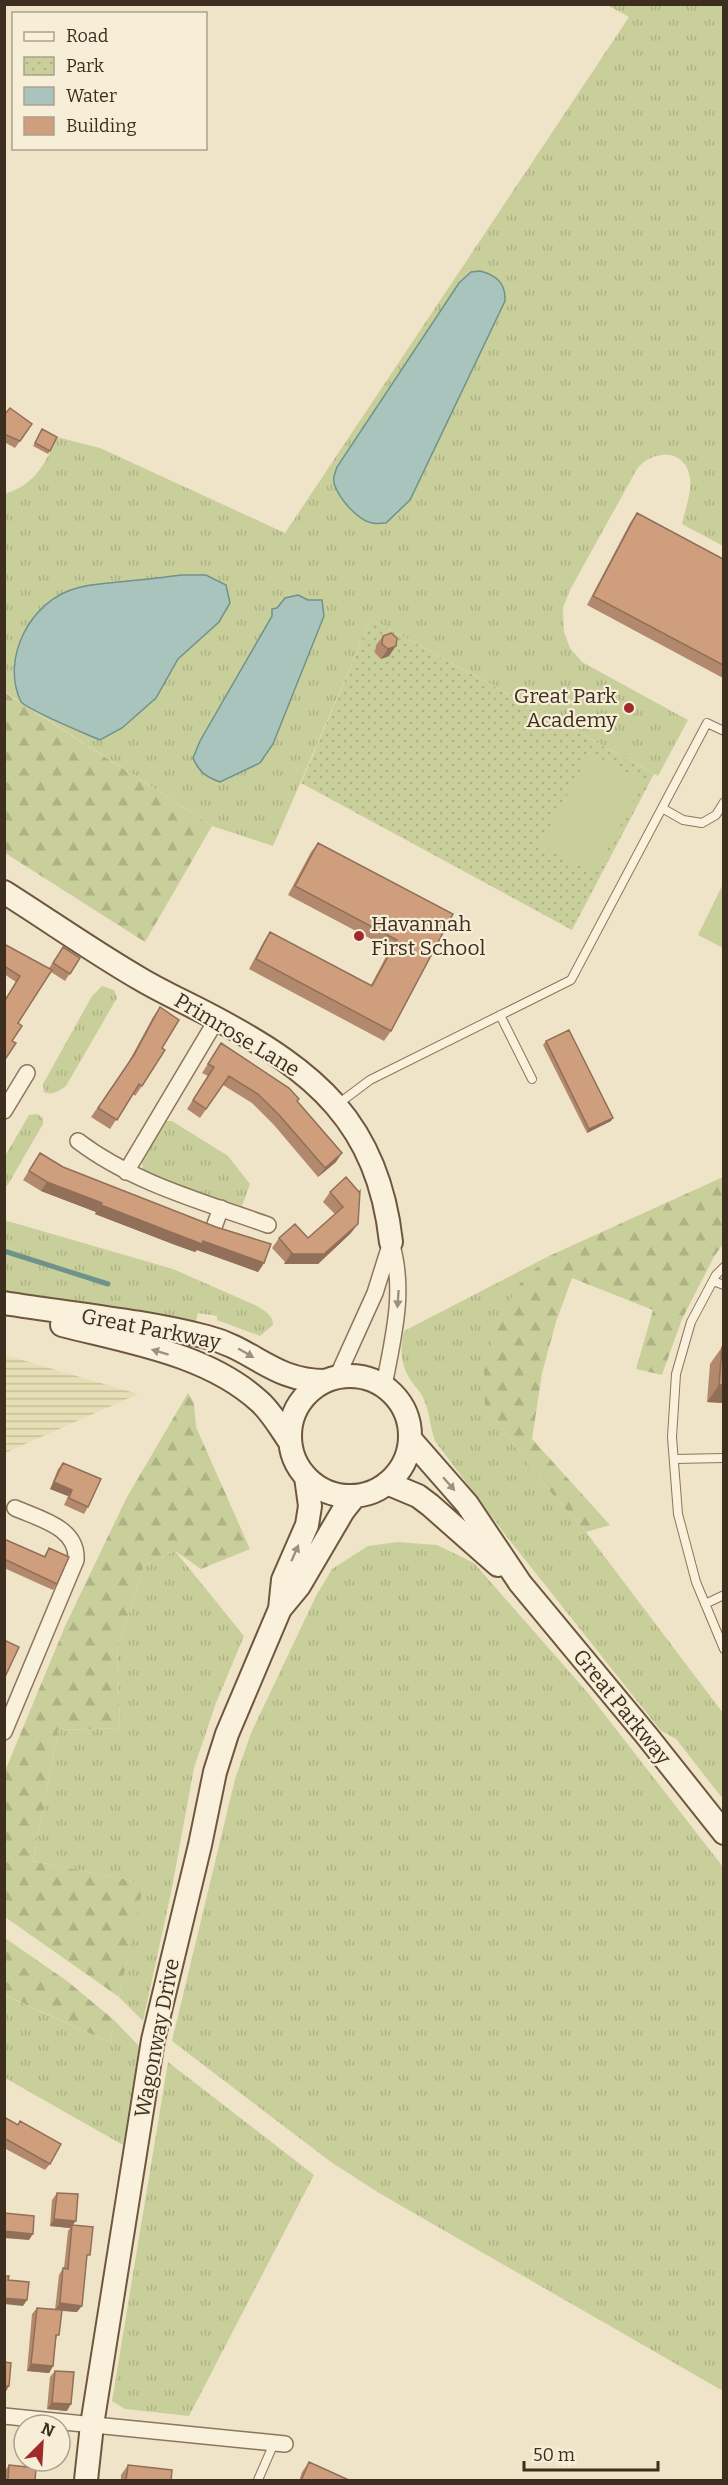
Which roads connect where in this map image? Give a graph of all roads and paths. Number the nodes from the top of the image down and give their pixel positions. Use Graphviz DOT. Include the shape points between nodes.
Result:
graph roads {
  1 [pos="723,731"];
  2 [pos="723,802"];
  3 [pos="662,808"];
  4 [pos="4,892"];
  5 [pos="500,1015"];
  6 [pos="217,1019"];
  7 [pos="27,1073"];
  8 [pos="532,1079"];
  9 [pos="7,1102"];
  10 [pos="337,1105"];
  11 [pos="78,1141"];
  12 [pos="126,1172"];
  13 [pos="221,1208"];
  14 [pos="268,1225"];
  15 [pos="214,1227"];
  16 [pos="390,1242"];
  17 [pos="723,1267"];
  18 [pos="713,1281"];
  19 [pos="723,1285"];
  20 [pos="4,1303"];
  21 [pos="4,1309"];
  22 [pos="331,1379"];
  23 [pos="384,1386"];
  24 [pos="411,1440"];
  25 [pos="290,1442"];
  26 [pos="723,1458"];
  27 [pos="674,1459"];
  28 [pos="306,1477"];
  29 [pos="387,1484"];
  30 [pos="354,1497"];
  31 [pos="15,1508"];
  32 [pos="520,1583"];
  33 [pos="723,1595"];
  34 [pos="705,1604"];
  35 [pos="280,1609"];
  36 [pos="723,1649"];
  37 [pos="4,1732"];
  38 [pos="723,1833"];
  39 [pos="4,2416"];
  40 [pos="92,2425"];
  41 [pos="279,2444"];
  42 [pos="86,2481"];
  43 [pos="258,2481"];
  1 -- 3 [label="lane" via="707,723"];
  2 -- 3 [label="lane" via="716,815 702,823 683,820"];
  3 -- 5 [label="lane" via="571,980"];
  4 -- 6 [label="street, Primrose Lane" via="143,981"];
  5 -- 8 [label="lane"];
  5 -- 10 [label="lane" via="370,1080"];
  6 -- 10 [label="street, Primrose Lane" via="285,1061"];
  6 -- 12 [label="street"];
  7 -- 9 [label="street"];
  10 -- 16 [label="street, Primrose Lane" via="369,1153 387,1207"];
  11 -- 12 [label="street"];
  12 -- 13 [label="street"];
  13 -- 14 [label="street"];
  13 -- 15 [label="street"];
  16 -- 22 [label="street, Primrose Lane" via="375,1293"];
  16 -- 23 [label="street, Primrose Lane, one-way" via="397,1262 398,1315"];
  17 -- 18 [label="lane"];
  18 -- 19 [label="lane"];
  18 -- 27 [label="lane" via="691,1322 676,1374"];
  20 -- 22 [label="street, Great Parkway, one-way" via="207,1337 243,1350 287,1376 307,1381"];
  25 -- 21 [label="street, Great Parkway, one-way" via="262,1404 213,1371 138,1345"];
  22 -- 23 [label="street, Great Parkway" via="361,1376"];
  22 -- 25 [label="street" via="310,1391 298,1406"];
  23 -- 24 [label="street, Great Parkway" via="407,1415"];
  24 -- 29 [label="street" via="404,1464"];
  24 -- 32 [label="street, Great Parkway, one-way" via="467,1504"];
  25 -- 28 [label="street, Great Parkway"];
  26 -- 27 [label="lane"];
  27 -- 34 [label="lane" via="678,1514"];
  28 -- 30 [label="street" via="327,1491"];
  35 -- 28 [label="street, Wagonway Drive, one-way" via="283,1580 307,1525 310,1506"];
  29 -- 30 [label="street"];
  29 -- 32 [label="street, Great Parkway" via="430,1505"];
  30 -- 35 [label="street, Wagonway Drive" via="299,1586"];
  31 -- 37 [label="street" via="67,1532 74,1542 76,1560"];
  32 -- 38 [label="street, Great Parkway"];
  33 -- 34 [label="lane"];
  34 -- 36 [label="lane"];
  35 -- 40 [label="street, Wagonway Drive" via="215,1772 201,1845 164,1989"];
  39 -- 40 [label="street"];
  40 -- 41 [label="street"];
  40 -- 42 [label="street, Wagonway Drive"];
  41 -- 43 [label="lane"];
}
